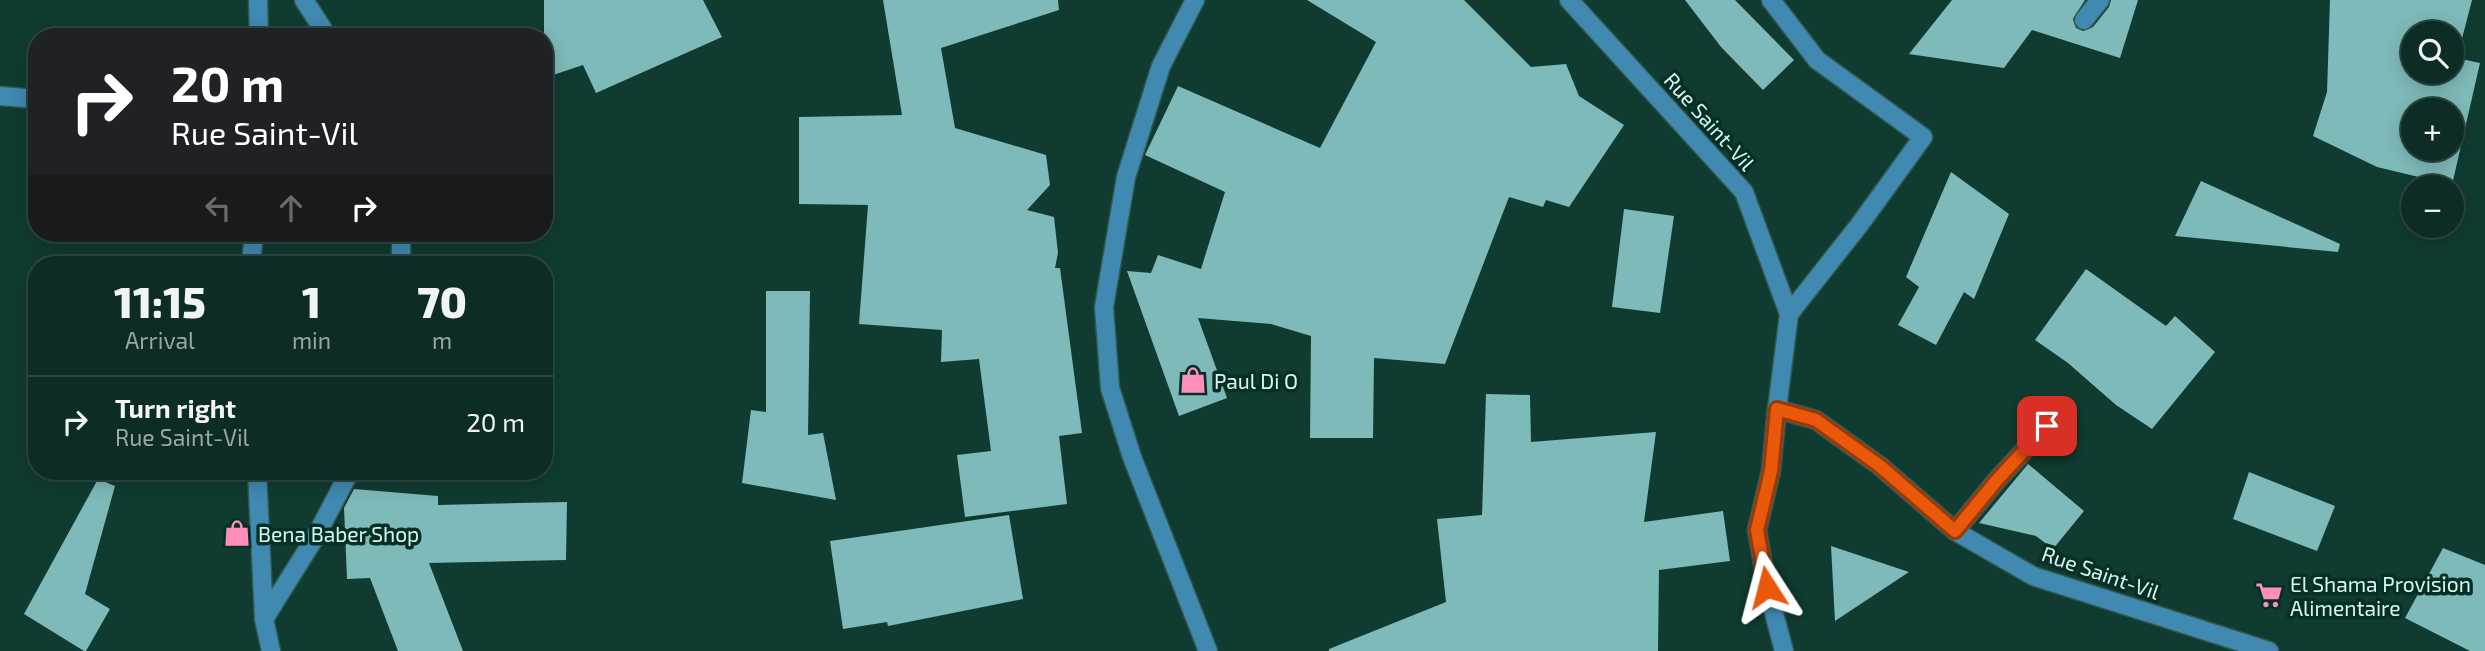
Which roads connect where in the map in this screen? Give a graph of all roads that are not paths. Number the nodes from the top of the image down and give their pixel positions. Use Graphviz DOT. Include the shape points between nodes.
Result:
graph roads {
  1 [pos="258,0"];
  2 [pos="304,0"];
  3 [pos="1195,0"];
  4 [pos="1569,0"];
  5 [pos="1771,0"];
  6 [pos="2101,0"];
  7 [pos="2084,20"];
  8 [pos="259,28"];
  9 [pos="322,28"];
  10 [pos="0,96"];
  11 [pos="28,98"];
  12 [pos="1789,314"];
  13 [pos="1777,409"];
  14 [pos="2047,426"];
  15 [pos="257,480"];
  16 [pos="345,480"];
  17 [pos="1955,531"];
  18 [pos="264,619"];
  19 [pos="271,651"];
  20 [pos="1208,651"];
  21 [pos="1784,651"];
  22 [pos="2269,651"];
  1 -- 8 [label="street"];
  2 -- 9 [label="street"];
  3 -- 20 [label="street" via="1161,66 1126,177 1104,307 1110,388"];
  4 -- 12 [label="street, Rue Saint-Vil" via="1744,192"];
  5 -- 12 [label="street" via="1817,60 1923,137"];
  6 -- 7 [label="street"];
  10 -- 11 [label="street"];
  12 -- 13 [label="street, Rue Saint-Vil"];
  13 -- 17 [label="street, Rue Saint-Vil" via="1816,420 1880,466"];
  13 -- 21 [label="street" via="1771,471 1757,530"];
  14 -- 17 [label="street"];
  15 -- 18 [label="street"];
  16 -- 18 [label="street"];
  17 -- 22 [label="street, Rue Saint-Vil" via="2034,576"];
  18 -- 19 [label="street"];
}
